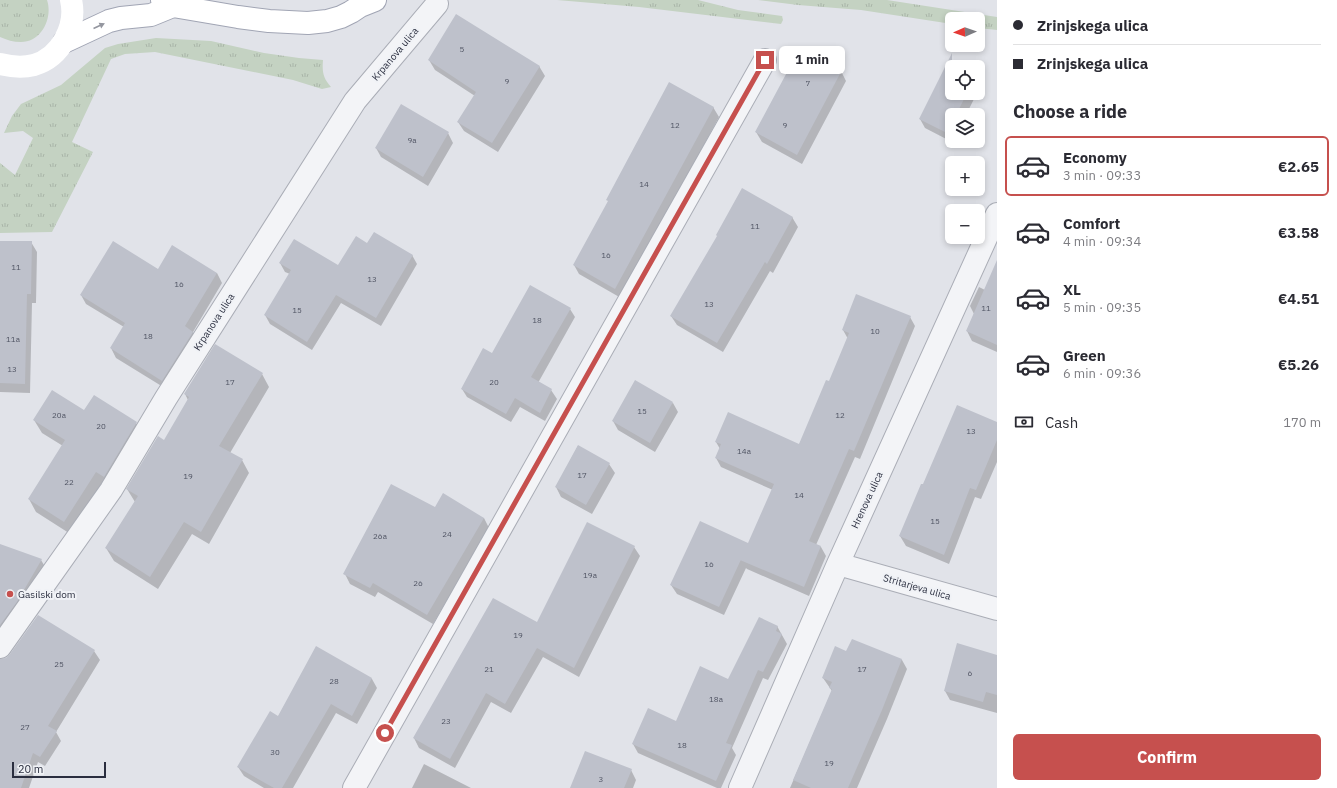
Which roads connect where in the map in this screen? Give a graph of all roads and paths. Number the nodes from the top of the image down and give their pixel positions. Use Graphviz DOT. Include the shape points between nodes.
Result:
graph roads {
  1 [pos="71,0"];
  2 [pos="365,2"];
  3 [pos="168,3"];
  4 [pos="437,4"];
  5 [pos="64,42"];
  6 [pos="765,60"];
  7 [pos="0,64"];
  8 [pos="997,214"];
  9 [pos="992,238"];
  10 [pos="838,564"];
  11 [pos="997,609"];
  12 [pos="0,648"];
  13 [pos="354,788"];
  14 [pos="740,788"];
  1 -- 5 [label="main road" via="71,26"];
  2 -- 3 [label="main road" via="341,18 308,23 269,21"];
  5 -- 3 [label="main road, one-way" via="109,21 151,15"];
  4 -- 12 [label="street, Krpanova ulica" via="355,100 166,398 111,490"];
  5 -- 7 [label="main road" via="51,56 35,65 17,68"];
  6 -- 13 [label="street"];
  8 -- 9 [label="street, Hrenova ulica"];
  9 -- 10 [label="street, Hrenova ulica"];
  10 -- 11 [label="street, Stritarjeva ulica"];
  10 -- 14 [label="street, Hrenova ulica"];
}
